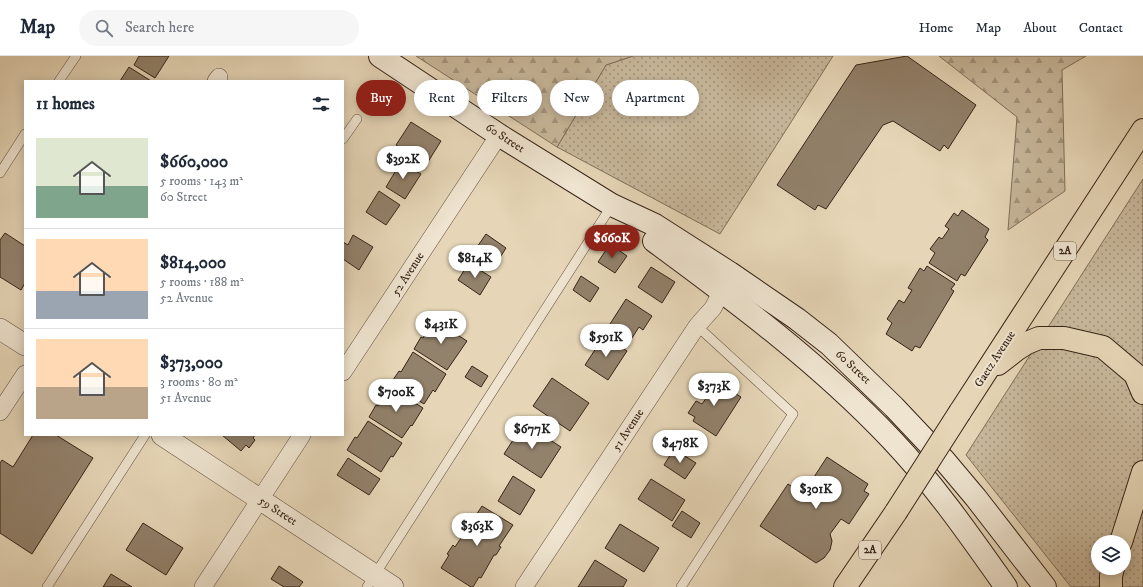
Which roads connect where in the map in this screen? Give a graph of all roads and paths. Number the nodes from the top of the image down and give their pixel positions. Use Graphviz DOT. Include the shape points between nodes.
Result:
graph roads {
  1 [pos="76,56"];
  2 [pos="380,56"];
  3 [pos="60,80"];
  4 [pos="357,119"];
  5 [pos="1143,130"];
  6 [pos="498,135"];
  7 [pos="24,136"];
  8 [pos="344,138"];
  9 [pos="0,172"];
  10 [pos="612,205"];
  11 [pos="726,282"];
  12 [pos="697,326"];
  13 [pos="0,329"];
  14 [pos="24,344"];
  15 [pos="344,370"];
  16 [pos="986,372"];
  17 [pos="24,376"];
  18 [pos="1143,393"];
  19 [pos="0,412"];
  20 [pos="144,436"];
  21 [pos="164,436"];
  22 [pos="301,436"];
  23 [pos="1143,472"];
  24 [pos="260,499"];
  25 [pos="1123,535"];
  26 [pos="1111,575"];
  27 [pos="371,581"];
  28 [pos="47,587"];
  29 [pos="203,587"];
  30 [pos="393,587"];
  31 [pos="524,587"];
  32 [pos="681,587"];
  33 [pos="845,587"];
  34 [pos="1006,587"];
  35 [pos="1045,587"];
  36 [pos="1111,587"];
  1 -- 3 [label="lane"];
  2 -- 6 [label="main road, 60 Street"];
  4 -- 8 [label="lane"];
  5 -- 16 [label="main road, Gaetz Avenue / 2A"];
  6 -- 10 [label="main road, 60 Street"];
  6 -- 15 [label="street, 52 Avenue"];
  7 -- 9 [label="lane"];
  10 -- 11 [label="main road, 60 Street" via="644,234"];
  10 -- 27 [label="lane"];
  11 -- 12 [label="street, 51 Avenue" via="713,308"];
  11 -- 34 [label="main road, 60 Street" via="891,439 928,481"];
  11 -- 35 [label="main road, 60 Street" via="797,319 863,375 944,460"];
  12 -- 31 [label="street, 51 Avenue"];
  12 -- 32 [label="lane" via="793,414"];
  13 -- 14 [label="street"];
  16 -- 18 [label="main road" via="1028,343 1040,338 1064,338 1103,347 1136,374"];
  16 -- 33 [label="main road, Gaetz Avenue / 2A, bridge"];
  17 -- 19 [label="street"];
  20 -- 28 [label="lane"];
  21 -- 24 [label="street, 59 Street"];
  22 -- 24 [label="street"];
  23 -- 25 [label="main road"];
  24 -- 27 [label="street, 59 Street"];
  24 -- 29 [label="street"];
  26 -- 36 [label="main road"];
  27 -- 30 [label="street, 59 Street"];
}
